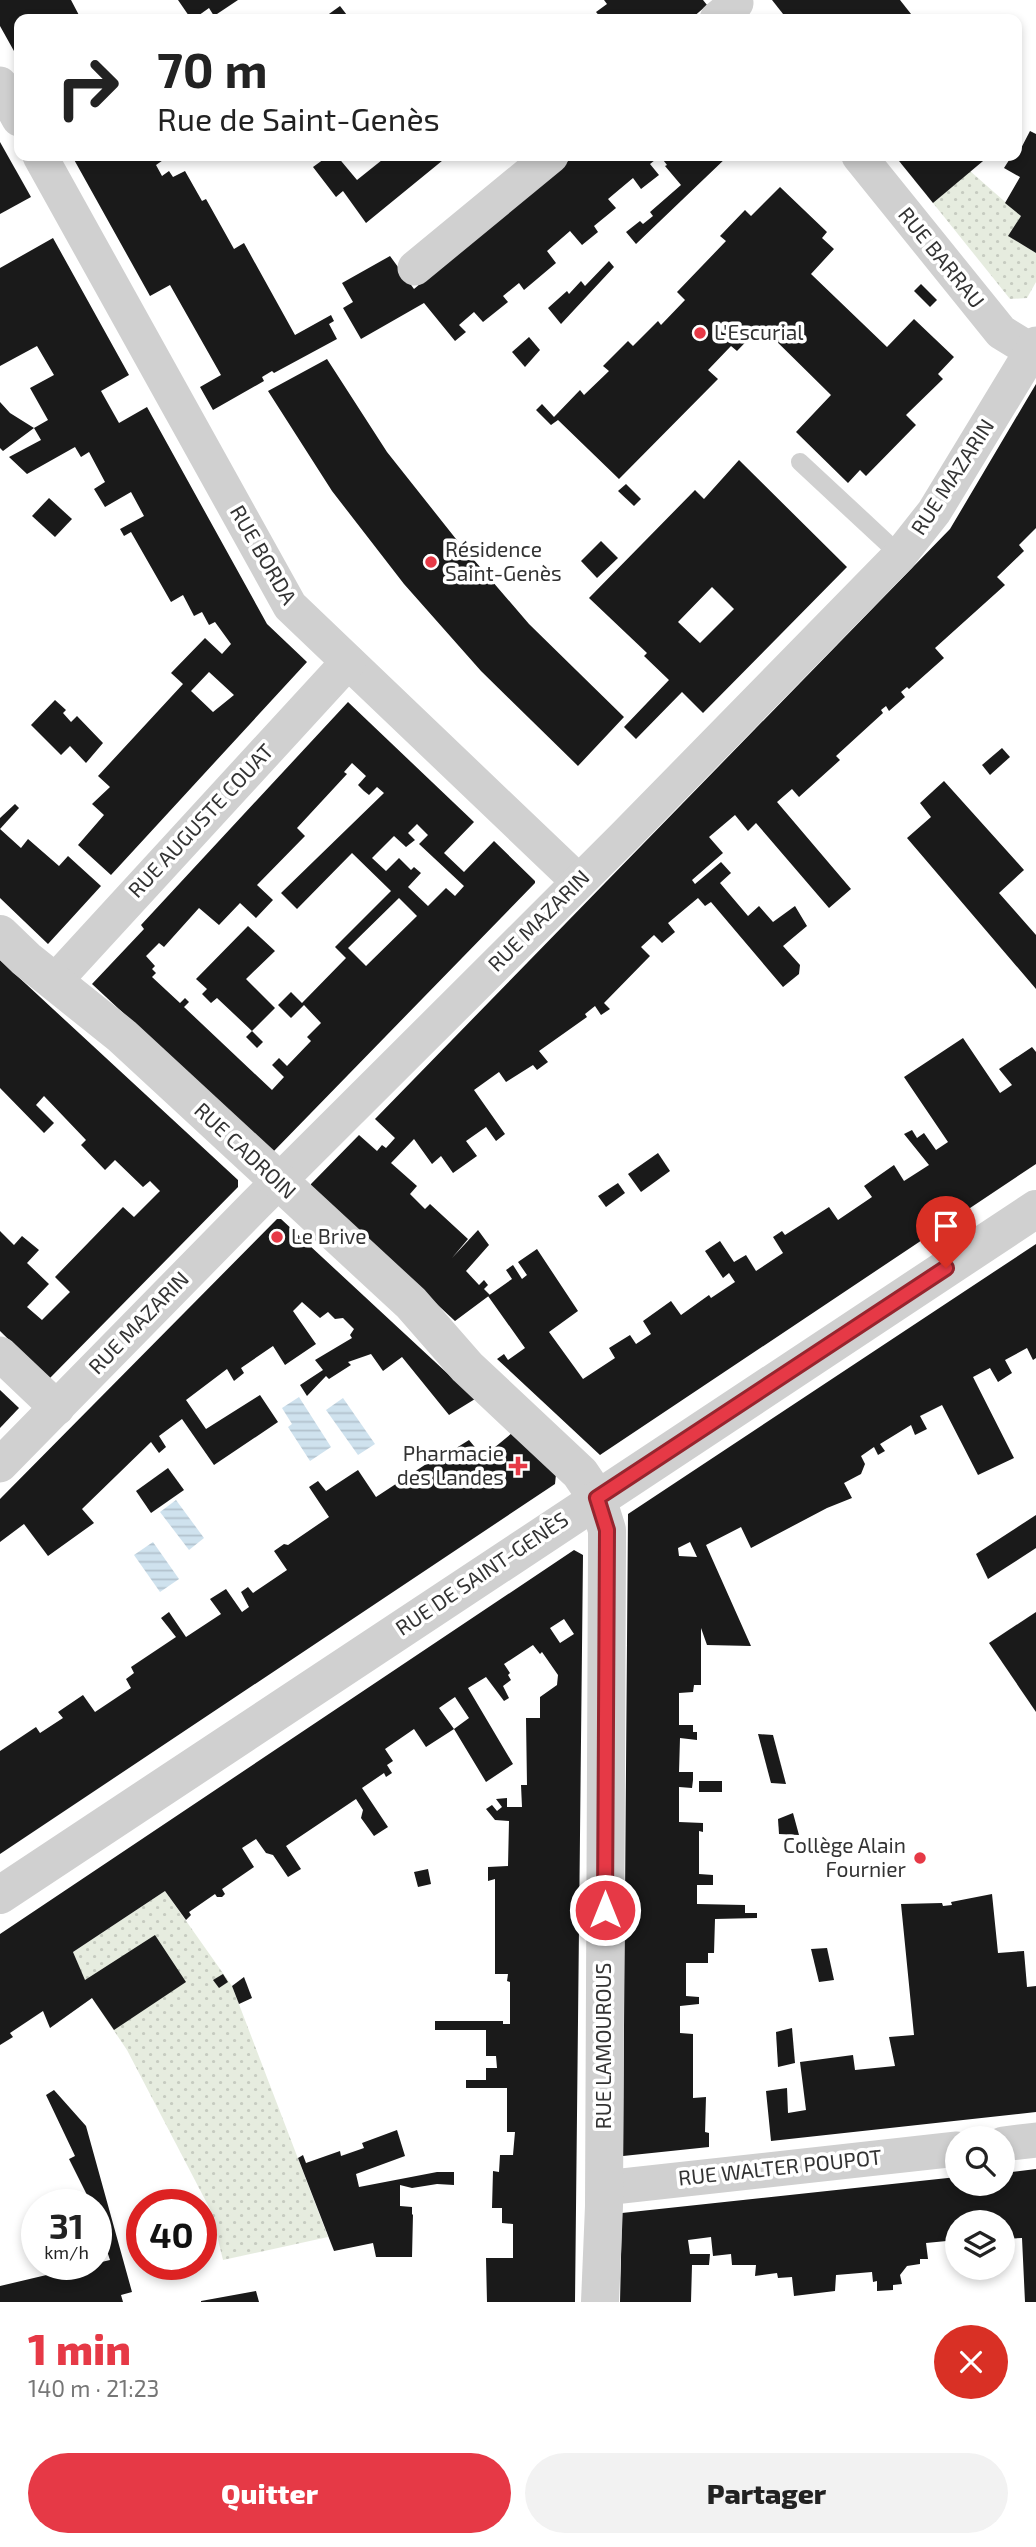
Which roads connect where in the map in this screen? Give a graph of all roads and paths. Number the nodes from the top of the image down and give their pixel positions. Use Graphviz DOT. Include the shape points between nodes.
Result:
graph roads {
  1 [pos="0,84"];
  2 [pos="14,110"];
  3 [pos="43,161"];
  4 [pos="545,161"];
  5 [pos="863,161"];
  6 [pos="415,268"];
  7 [pos="1034,347"];
  8 [pos="800,462"];
  9 [pos="900,555"];
  10 [pos="348,662"];
  11 [pos="579,882"];
  12 [pos="0,934"];
  13 [pos="55,981"];
  14 [pos="278,1182"];
  15 [pos="1036,1209"];
  16 [pos="0,1354"];
  17 [pos="57,1408"];
  18 [pos="0,1465"];
  19 [pos="597,1498"];
  20 [pos="0,1895"];
  21 [pos="1036,2140"];
  22 [pos="1015,2143"];
  23 [pos="945,2150"];
  24 [pos="604,2188"];
  25 [pos="600,2302"];
  1 -- 2 [label="street"];
  3 -- 10 [label="street, RUE BORDA" via="290,606"];
  4 -- 6 [label="street"];
  5 -- 7 [label="street, RUE BARRAU" via="1000,332"];
  7 -- 9 [label="street, RUE MAZARIN" via="934,512"];
  8 -- 9 [label="lane"];
  9 -- 11 [label="street, RUE MAZARIN"];
  10 -- 11 [label="street, RUE BORDA"];
  10 -- 13 [label="street, RUE AUGUSTE COUAT"];
  11 -- 14 [label="street, RUE MAZARIN"];
  12 -- 13 [label="street, RUE CADROIN"];
  13 -- 14 [label="street, RUE CADROIN"];
  14 -- 17 [label="street, RUE MAZARIN"];
  14 -- 19 [label="street, RUE CADROIN" via="411,1303 467,1367 580,1473"];
  15 -- 19 [label="street, RUE DE SAINT-GENÈS"];
  16 -- 17 [label="street"];
  17 -- 18 [label="street, RUE MAZARIN"];
  19 -- 20 [label="street, RUE DE SAINT-GENÈS"];
  19 -- 24 [label="street, RUE LAMOUROUS" via="607,1530"];
  21 -- 22 [label="street"];
  23 -- 24 [label="street, RUE WALTER POUPOT"];
  24 -- 25 [label="street, RUE LAMOUROUS"];
}
